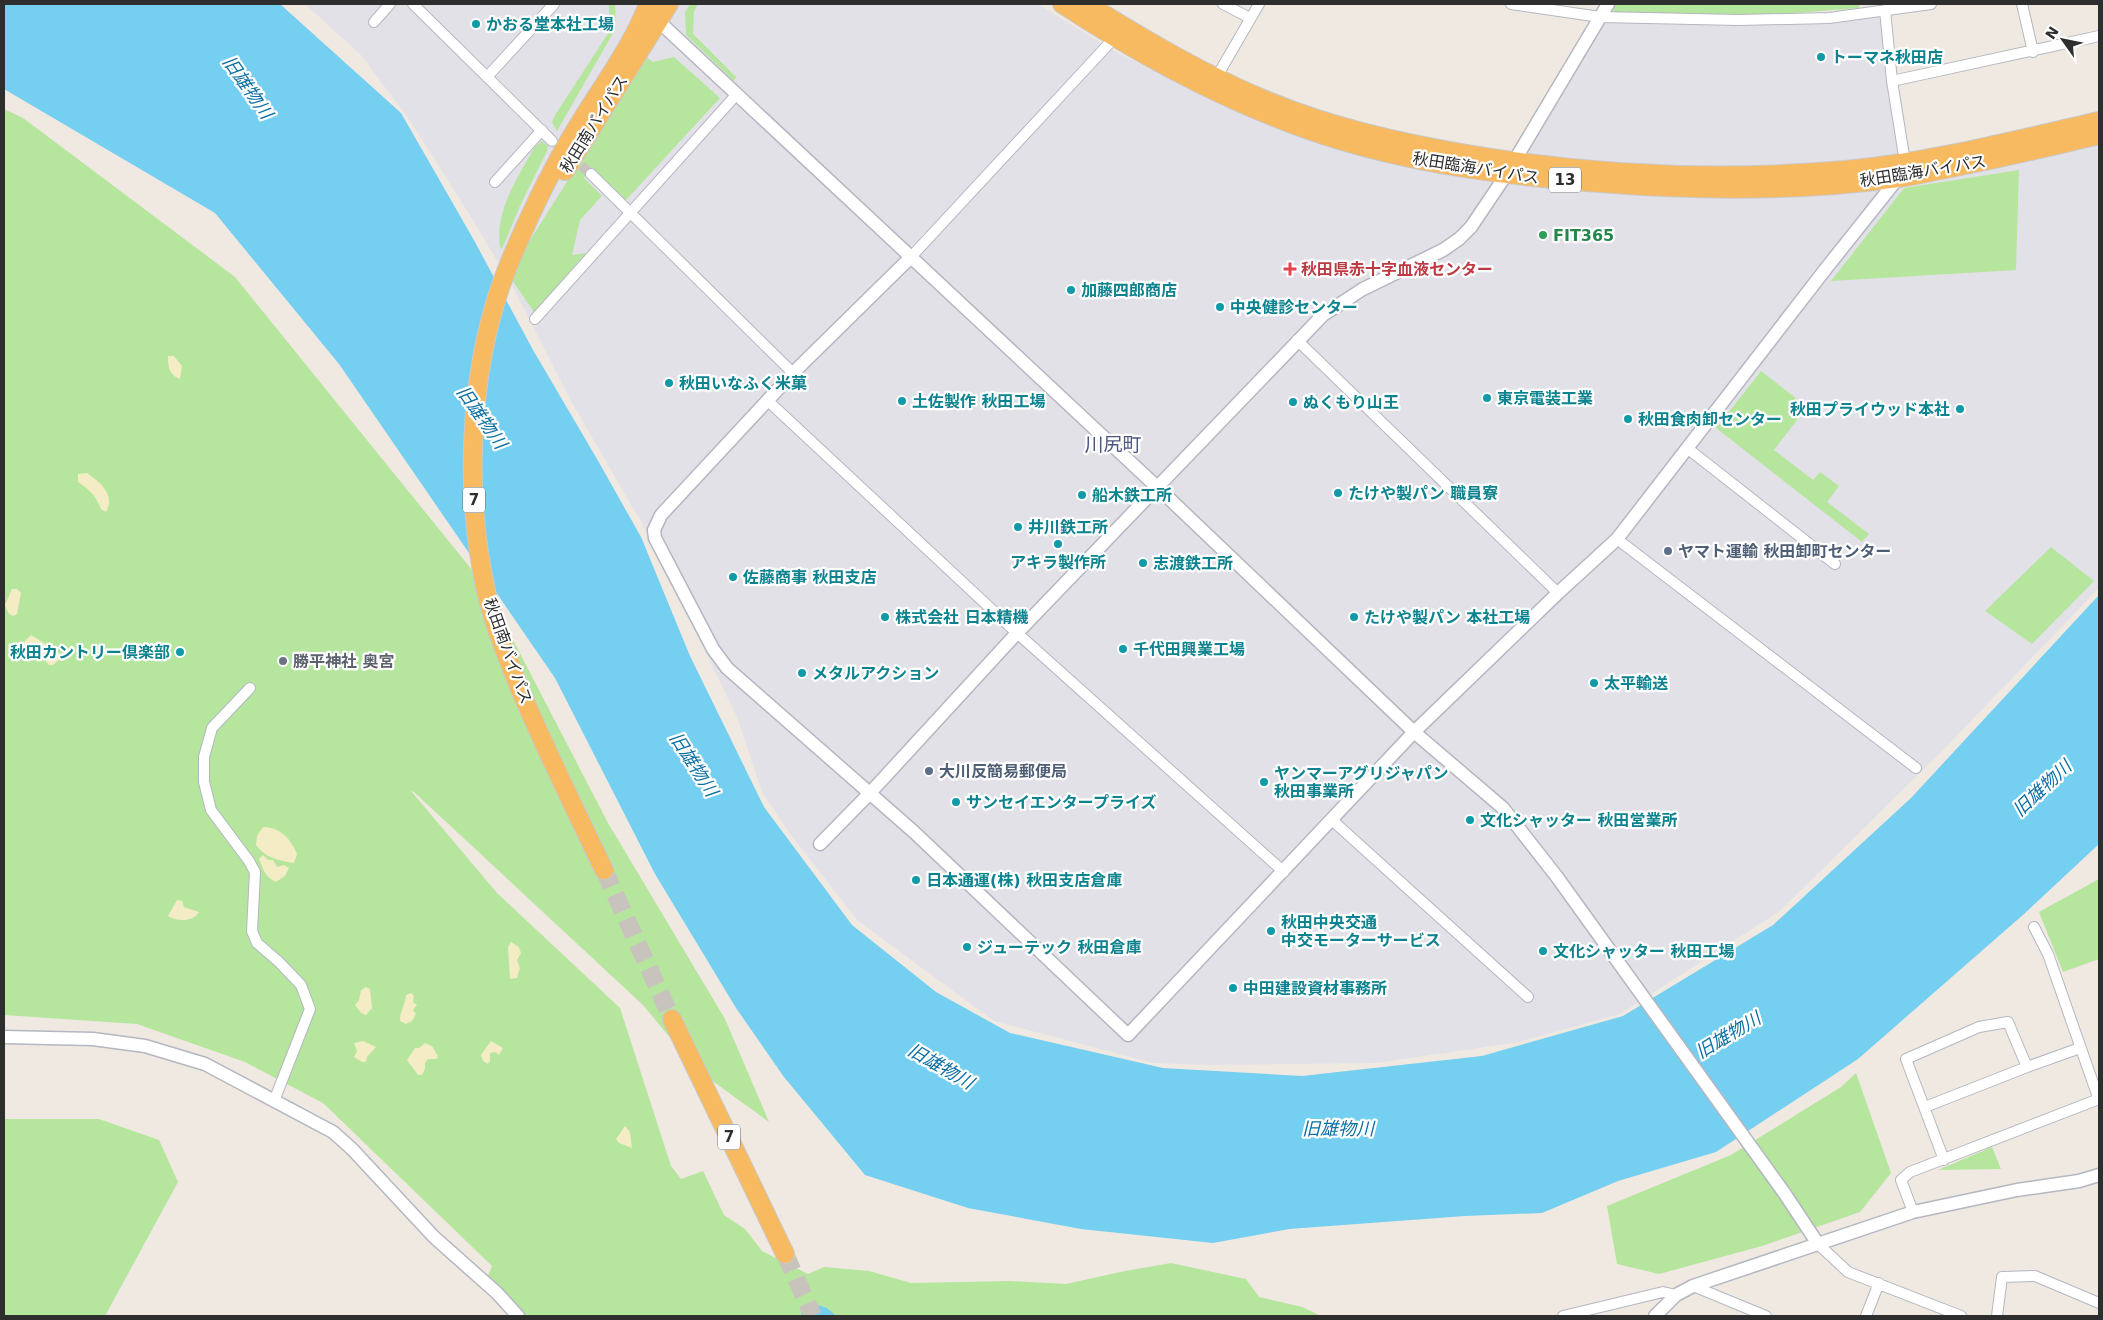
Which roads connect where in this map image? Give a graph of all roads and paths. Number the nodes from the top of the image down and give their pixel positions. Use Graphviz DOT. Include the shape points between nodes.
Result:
graph roads {
  1 [pos="390,4"];
  2 [pos="413,4"];
  3 [pos="554,4"];
  4 [pos="669,4"];
  5 [pos="1062,4"];
  6 [pos="1087,4"];
  7 [pos="1223,4"];
  8 [pos="1259,4"];
  9 [pos="1511,4"];
  10 [pos="1608,4"];
  11 [pos="1931,4"];
  12 [pos="2022,4"];
  13 [pos="648,10"];
  14 [pos="1885,10"];
  15 [pos="1600,17"];
  16 [pos="1250,18"];
  17 [pos="374,22"];
  18 [pos="1119,32"];
  19 [pos="2099,36"];
  20 [pos="2033,52"];
  21 [pos="487,77"];
  22 [pos="1216,78"];
  23 [pos="1892,81"];
  24 [pos="737,94"];
  25 [pos="2099,121"];
  26 [pos="542,130"];
  27 [pos="2099,135"];
  28 [pos="552,140"];
  29 [pos="1905,162"];
  30 [pos="1510,168"];
  31 [pos="591,174"];
  32 [pos="1898,178"];
  33 [pos="494,182"];
  34 [pos="629,212"];
  35 [pos="911,257"];
  36 [pos="535,319"];
  37 [pos="1297,340"];
  38 [pos="793,373"];
  39 [pos="767,400"];
  40 [pos="1687,448"];
  41 [pos="1157,487"];
  42 [pos="1617,539"];
  43 [pos="1835,564"];
  44 [pos="1558,592"];
  45 [pos="1017,633"];
  46 [pos="250,688"];
  47 [pos="1414,732"];
  48 [pos="1916,768"];
  49 [pos="870,793"];
  50 [pos="1333,820"];
  51 [pos="820,844"];
  52 [pos="604,870"];
  53 [pos="1284,872"];
  54 [pos="2034,927"];
  55 [pos="1528,997"];
  56 [pos="672,1019"];
  57 [pos="4,1037"];
  58 [pos="2080,1048"];
  59 [pos="2027,1066"];
  60 [pos="2099,1100"];
  61 [pos="274,1101"];
  62 [pos="1926,1107"];
  63 [pos="1944,1160"];
  64 [pos="2099,1175"];
  65 [pos="1913,1212"];
  66 [pos="1818,1244"];
  67 [pos="785,1254"];
  68 [pos="1879,1283"];
  69 [pos="1693,1286"];
  70 [pos="1676,1294"];
  71 [pos="2099,1303"];
  72 [pos="518,1316"];
  73 [pos="1562,1316"];
  74 [pos="1655,1316"];
  75 [pos="1766,1316"];
  76 [pos="1866,1316"];
  77 [pos="1961,1316"];
  78 [pos="1997,1316"];
  1 -- 17 [label="street"];
  2 -- 21 [label="street"];
  3 -- 21 [label="street"];
  4 -- 13 [label="highway, 秋田南バイパス / 7"];
  5 -- 18 [label="highway, 秋田臨海バイパス / 13"];
  6 -- 18 [label="highway, 秋田臨海バイパス / 13"];
  7 -- 16 [label="street"];
  8 -- 16 [label="street"];
  9 -- 15 [label="street"];
  10 -- 15 [label="street"];
  11 -- 14 [label="street"];
  12 -- 20 [label="street"];
  13 -- 24 [label="street"];
  13 -- 52 [label="highway, 秋田南バイパス / 7" via="510,262 490,322 477,391 473,459 475,516 487,594 502,644 538,733"];
  14 -- 15 [label="street" via="1800,20"];
  14 -- 23 [label="street"];
  15 -- 30 [label="street"];
  16 -- 22 [label="street"];
  18 -- 22 [label="highway, 秋田臨海バイパス / 13"];
  18 -- 30 [label="highway, 秋田臨海バイパス / 13" via="1157,63 1223,96 1320,134 1395,154"];
  18 -- 35 [label="street"];
  19 -- 20 [label="street"];
  20 -- 23 [label="street"];
  21 -- 26 [label="street"];
  22 -- 30 [label="highway, 秋田臨海バイパス / 13" via="1273,103 1361,132"];
  23 -- 29 [label="street"];
  24 -- 34 [label="street"];
  24 -- 35 [label="street"];
  25 -- 29 [label="highway, 秋田臨海バイパス / 13"];
  26 -- 28 [label="street"];
  26 -- 33 [label="street"];
  27 -- 32 [label="highway, 秋田臨海バイパス / 13"];
  29 -- 30 [label="highway, 秋田臨海バイパス / 13" via="1846,170 1723,176"];
  29 -- 32 [label="street"];
  30 -- 32 [label="highway, 秋田臨海バイパス / 13" via="1659,188 1813,186"];
  30 -- 37 [label="street" via="1460,239 1345,300 1323,315"];
  31 -- 34 [label="street"];
  32 -- 40 [label="street"];
  34 -- 36 [label="street"];
  34 -- 38 [label="street"];
  35 -- 38 [label="street"];
  35 -- 41 [label="street"];
  37 -- 41 [label="street"];
  37 -- 44 [label="street"];
  38 -- 39 [label="street"];
  39 -- 45 [label="street"];
  39 -- 49 [label="street" via="661,515 654,530 655,538 720,659"];
  40 -- 42 [label="street"];
  40 -- 43 [label="street"];
  41 -- 45 [label="street"];
  41 -- 47 [label="street"];
  42 -- 44 [label="street"];
  42 -- 48 [label="street"];
  44 -- 47 [label="street"];
  45 -- 49 [label="street"];
  45 -- 53 [label="street"];
  46 -- 61 [label="street" via="212,728 204,757 204,782 211,810 255,872 252,931 257,943 301,985 310,1009"];
  47 -- 50 [label="street"];
  47 -- 66 [label="street" via="1503,808 1557,877"];
  49 -- 51 [label="street"];
  49 -- 53 [label="street" via="1128,1035"];
  50 -- 53 [label="street"];
  50 -- 55 [label="street"];
  54 -- 58 [label="street" via="2048,954"];
  56 -- 67 [label="highway, 7"];
  57 -- 61 [label="street" via="93,1039 145,1046 205,1064"];
  58 -- 59 [label="street"];
  58 -- 60 [label="street"];
  59 -- 62 [label="street"];
  59 -- 62 [label="street" via="2008,1022 1979,1027 1906,1060"];
  60 -- 63 [label="street"];
  61 -- 72 [label="street" via="333,1132 434,1236"];
  62 -- 63 [label="street"];
  63 -- 65 [label="street" via="1910,1172 1901,1180"];
  64 -- 65 [label="street"];
  65 -- 66 [label="street"];
  66 -- 68 [label="street" via="1848,1272"];
  66 -- 69 [label="street"];
  68 -- 76 [label="street"];
  68 -- 77 [label="street"];
  69 -- 70 [label="street"];
  69 -- 75 [label="street"];
  70 -- 73 [label="street" via="1663,1292"];
  70 -- 74 [label="street"];
  71 -- 78 [label="street" via="2035,1276 2002,1277"];
}
